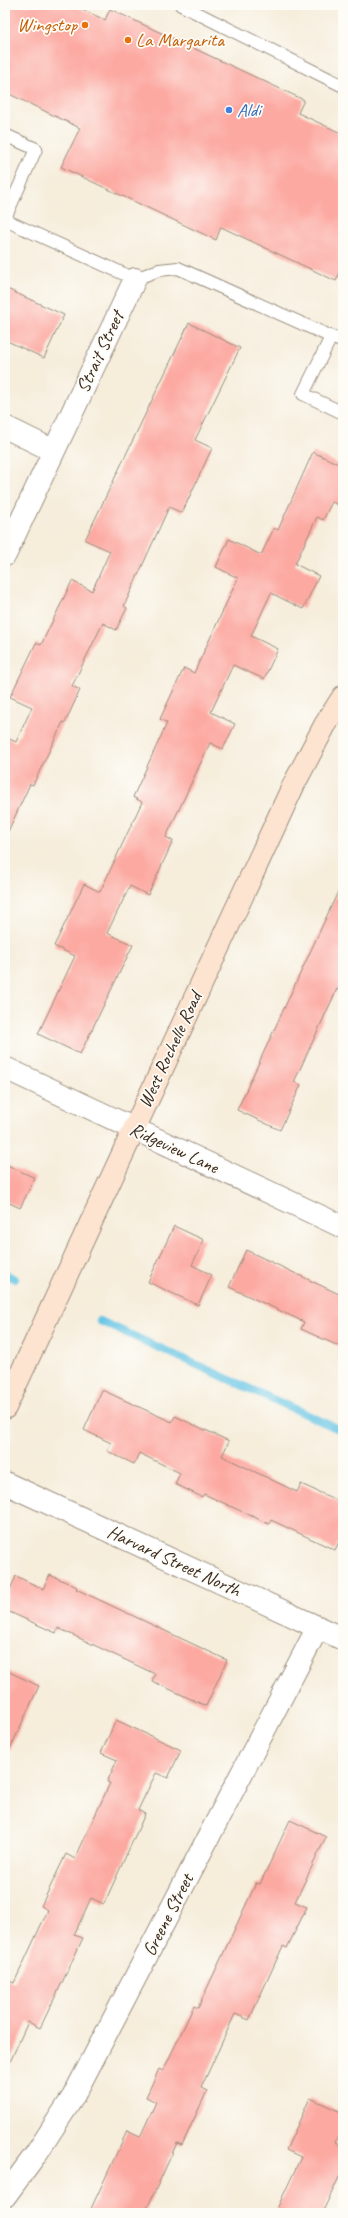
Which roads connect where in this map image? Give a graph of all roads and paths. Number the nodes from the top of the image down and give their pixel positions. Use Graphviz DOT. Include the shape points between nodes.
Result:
graph roads {
  1 [pos="181,5"];
  2 [pos="343,86"];
  3 [pos="5,134"];
  4 [pos="5,219"];
  5 [pos="135,279"];
  6 [pos="331,337"];
  7 [pos="343,342"];
  8 [pos="343,413"];
  9 [pos="5,427"];
  10 [pos="54,450"];
  11 [pos="5,555"];
  12 [pos="343,697"];
  13 [pos="5,1068"];
  14 [pos="133,1129"];
  15 [pos="343,1227"];
  16 [pos="5,1408"];
  17 [pos="5,1483"];
  18 [pos="318,1627"];
  19 [pos="343,1639"];
  20 [pos="5,2196"];
  1 -- 2 [label="lane"];
  3 -- 4 [label="lane" via="36,149"];
  4 -- 5 [label="lane"];
  5 -- 6 [label="lane" via="159,270 178,268"];
  5 -- 10 [label="street, Strait Street"];
  6 -- 7 [label="lane"];
  6 -- 8 [label="lane" via="303,394"];
  9 -- 10 [label="street"];
  10 -- 11 [label="street, Strait Street"];
  12 -- 14 [label="street, West Rochelle Road" via="294,784"];
  13 -- 14 [label="street, Ridgeview Lane"];
  14 -- 15 [label="street, Ridgeview Lane"];
  14 -- 16 [label="street, West Rochelle Road"];
  17 -- 18 [label="street, Harvard Street North"];
  18 -- 19 [label="street, Harvard Street North"];
  18 -- 20 [label="street, Greene Street" via="73,2097"];
}
